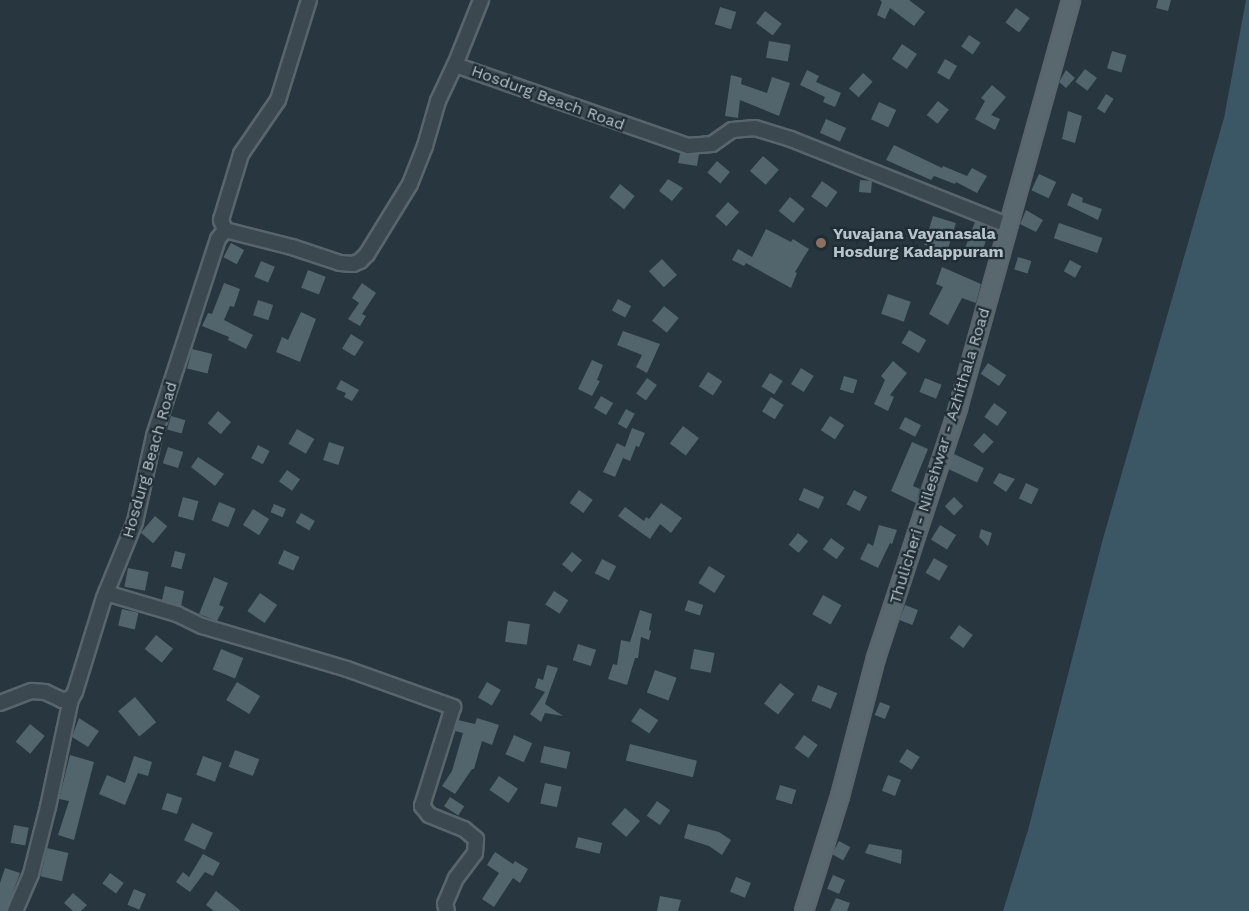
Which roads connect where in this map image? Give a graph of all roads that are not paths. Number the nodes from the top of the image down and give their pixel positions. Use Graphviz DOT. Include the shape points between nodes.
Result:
graph roads {
  1 [pos="309,0"];
  2 [pos="481,0"];
  3 [pos="1071,0"];
  4 [pos="455,65"];
  5 [pos="1008,225"];
  6 [pos="225,230"];
  7 [pos="106,593"];
  8 [pos="71,699"];
  9 [pos="0,704"];
  10 [pos="15,911"];
  11 [pos="447,911"];
  12 [pos="804,911"];
  1 -- 6 [label="street" via="278,100 241,154 221,220"];
  2 -- 4 [label="street"];
  3 -- 5 [label="main road, Thulicheri - Nileshwar - Azhithala Road"];
  4 -- 5 [label="street, Hosdurg Beach Road" via="688,146 712,144 732,130 755,128"];
  4 -- 6 [label="street, Hosdurg Beach Road" via="438,101 410,184 360,261 340,264"];
  5 -- 12 [label="main road, Thulicheri - Nileshwar - Azhithala Road" via="958,408 876,658 840,796"];
  6 -- 7 [label="street, Hosdurg Beach Road" via="218,239 154,436 135,522"];
  7 -- 8 [label="street, Hosdurg Beach Road"];
  7 -- 11 [label="street" via="347,669 453,707 422,806 429,815 476,839 475,853 456,878 445,904"];
  8 -- 9 [label="street" via="32,691"];
  8 -- 10 [label="street, Hosdurg Beach Road" via="46,819 31,874"];
}
